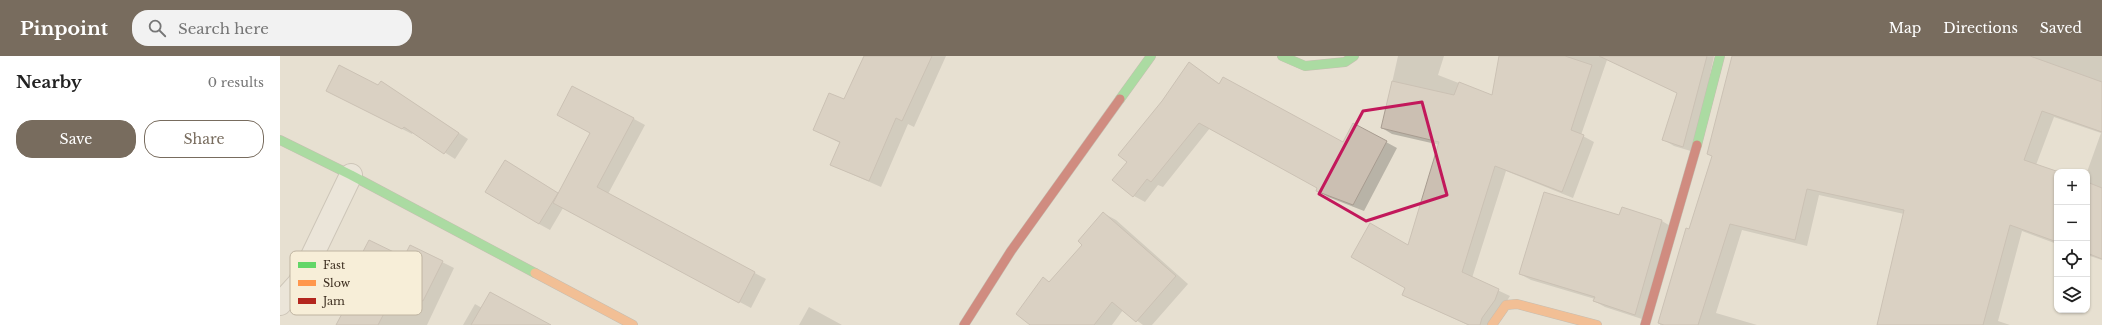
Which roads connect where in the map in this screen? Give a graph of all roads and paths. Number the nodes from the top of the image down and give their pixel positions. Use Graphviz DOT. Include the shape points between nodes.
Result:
graph roads {
  1 [pos="1151,56"];
  2 [pos="1282,56"];
  3 [pos="1354,56"];
  4 [pos="1720,56"];
  5 [pos="280,140"];
  6 [pos="351,176"];
  7 [pos="315,251"];
  8 [pos="290,293"];
  9 [pos="280,304"];
  10 [pos="633,325"];
  11 [pos="964,325"];
  12 [pos="1492,325"];
  13 [pos="1597,325"];
  14 [pos="1645,325"];
  1 -- 11 [label="street" via="1011,252"];
  2 -- 3 [label="street" via="1305,66 1346,62"];
  4 -- 14 [label="street"];
  5 -- 6 [label="street"];
  6 -- 7 [label="street"];
  6 -- 10 [label="street"];
  8 -- 9 [label="street"];
  12 -- 13 [label="street" via="1506,305 1517,304"];
}
